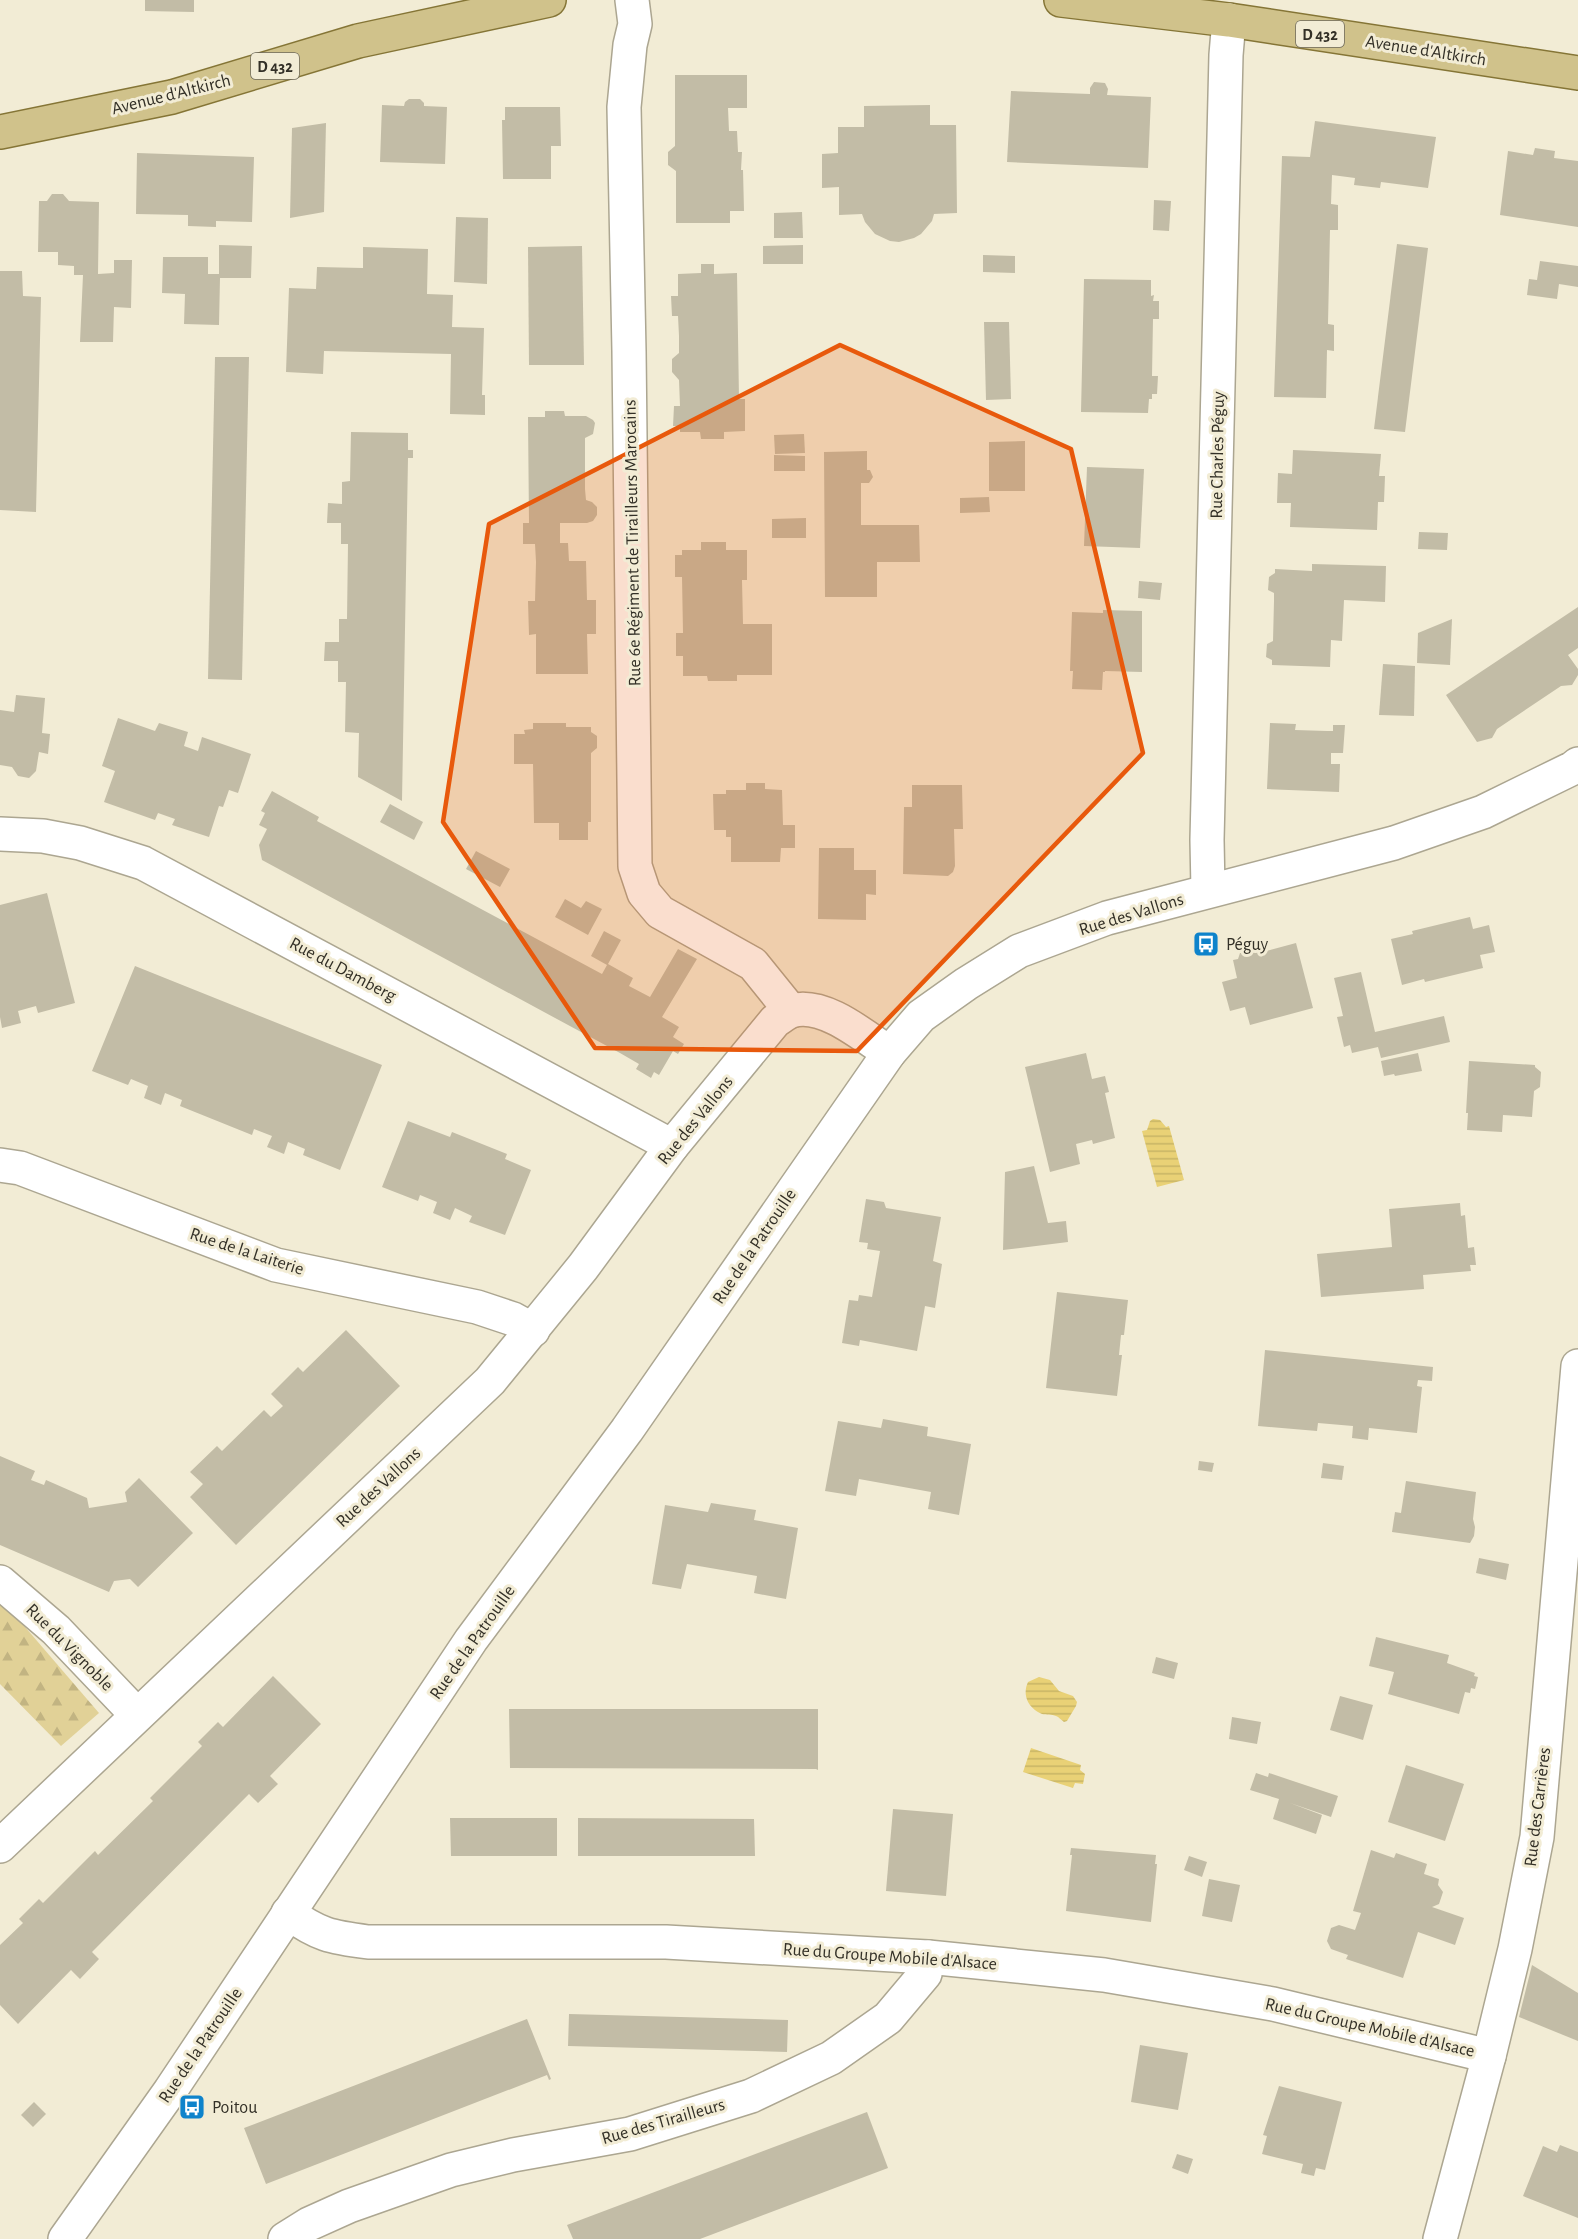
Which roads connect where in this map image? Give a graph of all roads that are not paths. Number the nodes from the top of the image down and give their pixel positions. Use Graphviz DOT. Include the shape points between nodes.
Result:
graph roads {
  1 [pos="549,0"];
  2 [pos="632,0"];
  3 [pos="1060,0"];
  4 [pos="1229,20"];
  5 [pos="1578,74"];
  6 [pos="0,132"];
  7 [pos="1576,770"];
  8 [pos="0,834"];
  9 [pos="1208,890"];
  10 [pos="791,1011"];
  11 [pos="889,1053"];
  12 [pos="672,1146"];
  13 [pos="0,1165"];
  14 [pos="533,1330"];
  15 [pos="1578,1366"];
  16 [pos="0,1582"];
  17 [pos="137,1715"];
  18 [pos="0,1846"];
  19 [pos="288,1913"];
  20 [pos="928,1956"];
  21 [pos="1489,2056"];
  22 [pos="65,2239"];
  23 [pos="285,2239"];
  24 [pos="1440,2239"];
  1 -- 6 [label="main road, Avenue d'Altkirch / D 432" via="358,41 172,97"];
  2 -- 10 [label="street, Rue 6e Régiment de Tirailleurs Marocains" via="635,24 624,108 635,866 644,892 660,912 753,964"];
  3 -- 4 [label="main road, Avenue d'Altkirch / D 432"];
  4 -- 5 [label="main road, Avenue d'Altkirch / D 432"];
  4 -- 9 [label="street, Rue Charles Péguy"];
  7 -- 9 [label="street, Rue des Vallons" via="1483,812 1405,839"];
  8 -- 12 [label="street, Rue du Damberg" via="80,843 143,863"];
  9 -- 11 [label="street, Rue des Vallons" via="1107,918 1019,951 921,1016"];
  10 -- 11 [label="street" via="812,1009 831,1016"];
  10 -- 12 [label="street, Rue des Vallons" via="775,1021"];
  11 -- 19 [label="street, Rue de la Patrouille" via="627,1430 471,1640"];
  12 -- 14 [label="street, Rue des Vallons"];
  13 -- 14 [label="street, Rue de la Laiterie" via="20,1168 276,1265 477,1307"];
  14 -- 17 [label="street, Rue des Vallons" via="490,1381"];
  15 -- 21 [label="street, Rue des Carrières" via="1537,1837"];
  16 -- 17 [label="street, Rue du Vignoble" via="56,1630"];
  17 -- 18 [label="street, Rue des Vallons"];
  19 -- 20 [label="street, Rue du Groupe Mobile d'Alsace" via="313,1930 368,1942 666,1942"];
  19 -- 22 [label="street, Rue de la Patrouille" via="170,2091"];
  20 -- 21 [label="street, Rue du Groupe Mobile d'Alsace" via="1104,1975 1273,2004"];
  20 -- 23 [label="street, Rue des Tirailleurs" via="926,1974 888,2018 831,2058 751,2096 630,2134 451,2170 349,2206"];
  21 -- 24 [label="street, Rue des Carrières"];
}
